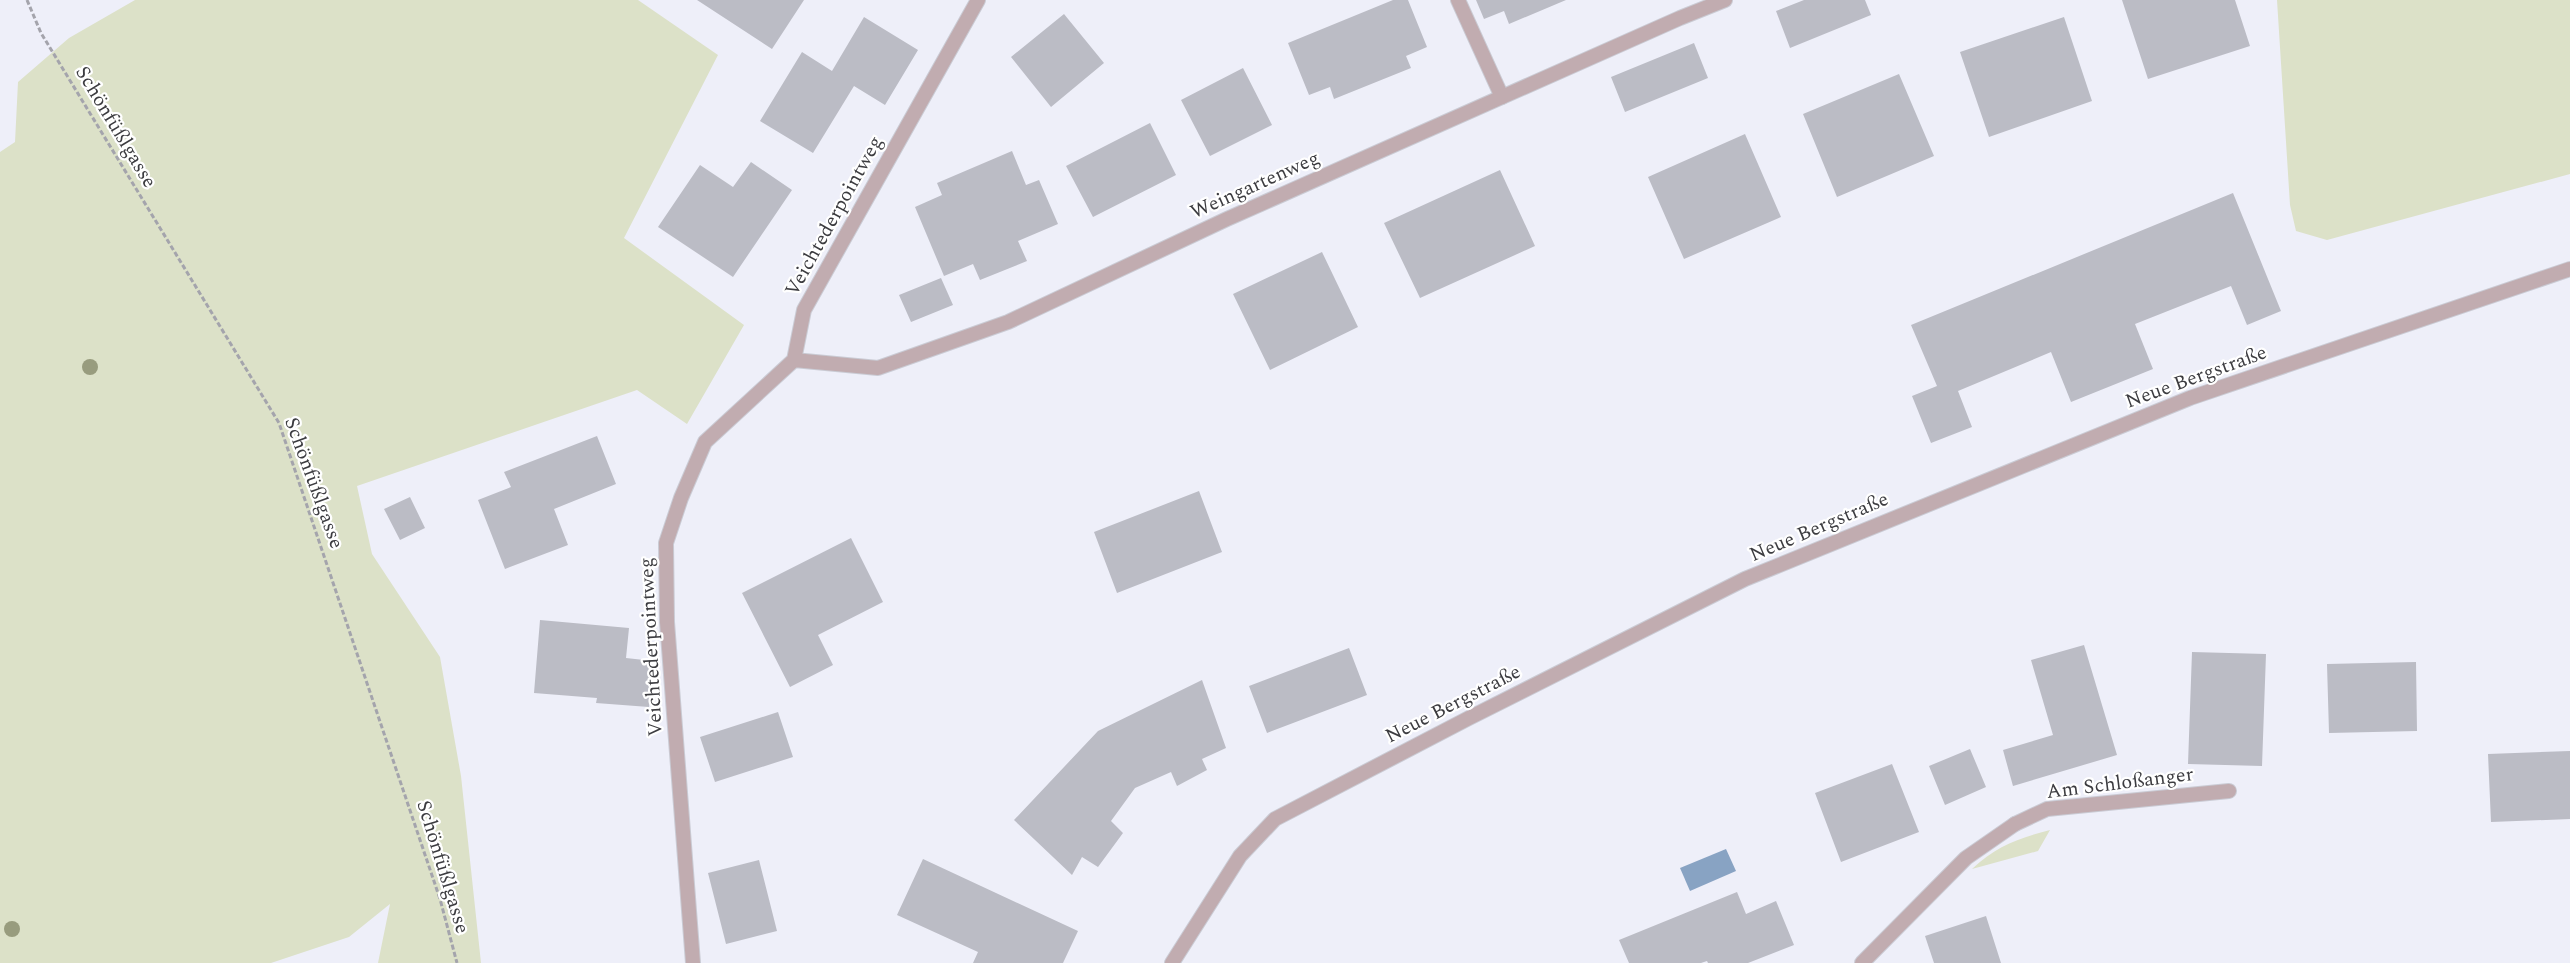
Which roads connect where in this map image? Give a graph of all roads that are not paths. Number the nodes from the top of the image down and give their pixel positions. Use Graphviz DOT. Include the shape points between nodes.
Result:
graph roads {
  1 [pos="978,0"];
  2 [pos="1458,0"];
  3 [pos="1725,0"];
  4 [pos="1502,97"];
  5 [pos="2570,269"];
  6 [pos="794,360"];
  7 [pos="2229,791"];
  8 [pos="693,963"];
  9 [pos="1172,963"];
  10 [pos="1862,963"];
  1 -- 6 [label="street, Veichtederpointweg" via="804,310"];
  2 -- 4 [label="street"];
  3 -- 4 [label="street, Weingartenweg"];
  4 -- 6 [label="street, Weingartenweg" via="1227,219 1008,322 878,368"];
  5 -- 9 [label="street, Neue Bergstraße" via="2190,398 1745,579 1275,820 1240,856"];
  6 -- 8 [label="street, Veichtederpointweg" via="705,442 666,543 667,622"];
  7 -- 10 [label="street, Am Schloßanger" via="2047,809 2015,824 1966,858"];
}
